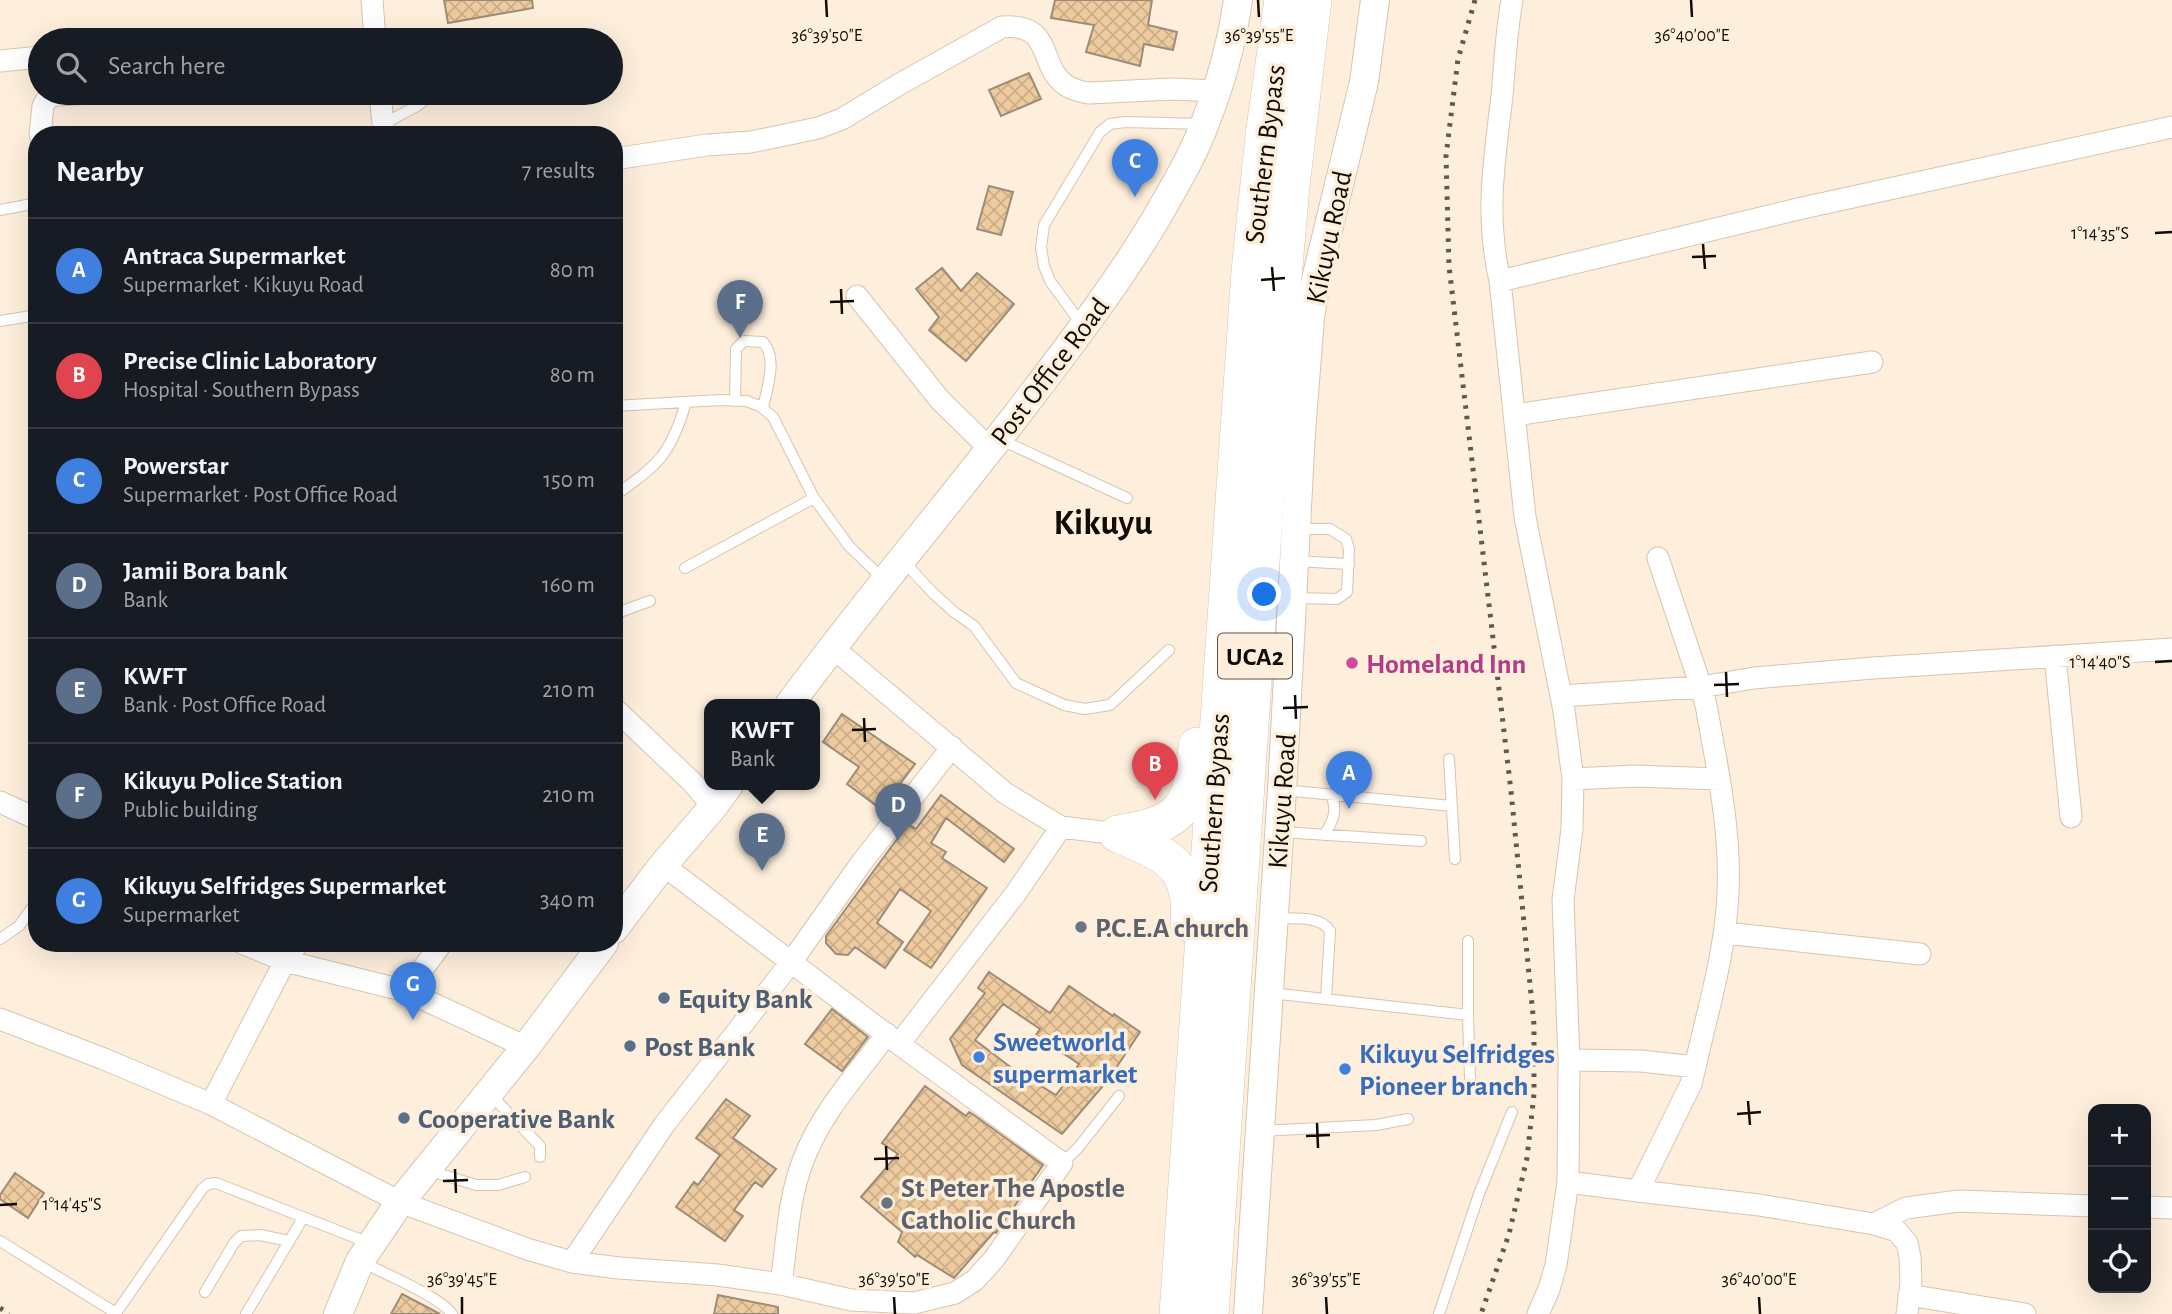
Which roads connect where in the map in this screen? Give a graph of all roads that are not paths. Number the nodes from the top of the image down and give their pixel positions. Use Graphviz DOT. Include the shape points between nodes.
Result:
graph roads {
  1 [pos="372,0"];
  2 [pos="1238,0"];
  3 [pos="1283,0"];
  4 [pos="1313,0"];
  5 [pos="1375,0"];
  6 [pos="1512,0"];
  7 [pos="374,28"];
  8 [pos="28,58"];
  9 [pos="0,61"];
  10 [pos="1216,90"];
  11 [pos="44,105"];
  12 [pos="380,105"];
  13 [pos="418,105"];
  14 [pos="1205,124"];
  15 [pos="41,126"];
  16 [pos="381,126"];
  17 [pos="389,126"];
  18 [pos="2172,127"];
  19 [pos="623,158"];
  20 [pos="28,205"];
  21 [pos="0,210"];
  22 [pos="1500,281"];
  23 [pos="857,296"];
  24 [pos="28,316"];
  25 [pos="0,321"];
  26 [pos="1083,327"];
  27 [pos="1872,362"];
  28 [pos="735,401"];
  29 [pos="685,402"];
  30 [pos="623,405"];
  31 [pos="763,408"];
  32 [pos="1514,415"];
  33 [pos="994,444"];
  34 [pos="623,490"];
  35 [pos="814,498"];
  36 [pos="1127,498"];
  37 [pos="1234,515"];
  38 [pos="1296,529"];
  39 [pos="1658,558"];
  40 [pos="1295,561"];
  41 [pos="1349,564"];
  42 [pos="685,568"];
  43 [pos="894,571"];
  44 [pos="1293,598"];
  45 [pos="650,601"];
  46 [pos="623,611"];
  47 [pos="832,647"];
  48 [pos="2172,649"];
  49 [pos="1170,650"];
  50 [pos="2055,656"];
  51 [pos="1701,687"];
  52 [pos="1561,696"];
  53 [pos="793,699"];
  54 [pos="623,717"];
  55 [pos="952,747"];
  56 [pos="1449,759"];
  57 [pos="1573,779"];
  58 [pos="1719,779"];
  59 [pos="704,788"];
  60 [pos="1282,790"];
  61 [pos="1331,795"];
  62 [pos="721,796"];
  63 [pos="0,802"];
  64 [pos="1452,806"];
  65 [pos="28,814"];
  66 [pos="2071,817"];
  67 [pos="1061,827"];
  68 [pos="1279,832"];
  69 [pos="1118,834"];
  70 [pos="1324,835"];
  71 [pos="1421,841"];
  72 [pos="1455,859"];
  73 [pos="663,865"];
  74 [pos="28,914"];
  75 [pos="623,917"];
  76 [pos="1273,918"];
  77 [pos="1725,933"];
  78 [pos="0,939"];
  79 [pos="1468,942"];
  80 [pos="291,952"];
  81 [pos="435,952"];
  82 [pos="597,952"];
  83 [pos="1920,954"];
  84 [pos="792,961"];
  85 [pos="406,991"];
  86 [pos="1269,993"];
  87 [pos="1326,999"];
  88 [pos="1468,1015"];
  89 [pos="0,1019"];
  90 [pos="893,1039"];
  91 [pos="526,1047"];
  92 [pos="1569,1060"];
  93 [pos="1695,1067"];
  94 [pos="1470,1079"];
  95 [pos="489,1093"];
  96 [pos="1119,1096"];
  97 [pos="1193,1102"];
  98 [pos="211,1104"];
  99 [pos="1513,1112"];
  100 [pos="1408,1119"];
  101 [pos="1259,1131"];
  102 [pos="540,1157"];
  103 [pos="1062,1163"];
  104 [pos="426,1170"];
  105 [pos="525,1177"];
  106 [pos="1568,1182"];
  107 [pos="1638,1191"];
  108 [pos="400,1202"];
  109 [pos="2088,1206"];
  110 [pos="2151,1207"];
  111 [pos="2172,1208"];
  112 [pos="303,1218"];
  113 [pos="1874,1224"];
  114 [pos="0,1241"];
  115 [pos="289,1241"];
  116 [pos="366,1253"];
  117 [pos="572,1262"];
  118 [pos="781,1284"];
  119 [pos="205,1292"];
  120 [pos="1908,1305"];
  121 [pos="850,1307"];
  122 [pos="116,1314"];
  123 [pos="246,1314"];
  124 [pos="338,1314"];
  125 [pos="452,1314"];
  126 [pos="1178,1314"];
  127 [pos="1210,1314"];
  128 [pos="1248,1314"];
  129 [pos="1439,1314"];
  130 [pos="1538,1314"];
  131 [pos="2025,1314"];
  1 -- 7 [label="street"];
  2 -- 10 [label="street, Post Office Road" via="1232,40"];
  3 -- 37 [label="highway, Southern Bypass / UCA2" via="1250,271"];
  4 -- 127 [label="highway, Southern Bypass / UCA2" via="1271,415"];
  5 -- 38 [label="street, Kikuyu Road" via="1364,82 1310,318"];
  6 -- 22 [label="street" via="1492,179 1493,251"];
  8 -- 9 [label="street"];
  10 -- 14 [label="street, Post Office Road"];
  10 -- 19 [label="street" via="1076,90 1061,81 1036,34 1002,27 842,119 818,128 751,142"];
  11 -- 15 [label="street"];
  12 -- 16 [label="street"];
  13 -- 17 [label="lane"];
  14 -- 26 [label="street, Post Office Road" via="1127,267"];
  14 -- 26 [label="lane" via="1110,124 1086,155 1044,225 1041,247 1050,281"];
  18 -- 22 [label="street" via="1798,209"];
  20 -- 21 [label="lane"];
  22 -- 32 [label="street"];
  23 -- 33 [label="street" via="940,400"];
  24 -- 25 [label="lane"];
  26 -- 33 [label="street, Post Office Road"];
  27 -- 32 [label="street"];
  28 -- 29 [label="lane"];
  28 -- 31 [label="lane"];
  28 -- 31 [label="lane" via="736,349 744,341 763,342 771,353"];
  29 -- 30 [label="lane"];
  29 -- 34 [label="lane" via="666,452"];
  31 -- 35 [label="lane" via="772,416"];
  32 -- 52 [label="street" via="1531,550"];
  33 -- 36 [label="lane"];
  33 -- 43 [label="street, Post Office Road"];
  35 -- 42 [label="lane"];
  35 -- 43 [label="lane" via="849,546"];
  37 -- 69 [label="highway" via="1212,534 1208,547 1195,775 1186,802 1159,825"];
  37 -- 97 [label="highway, Southern Bypass / UCA2"];
  38 -- 40 [label="street, Kikuyu Road"];
  38 -- 41 [label="lane" via="1330,529 1342,535 1349,549"];
  39 -- 51 [label="street"];
  40 -- 41 [label="lane"];
  40 -- 44 [label="street, Kikuyu Road"];
  41 -- 44 [label="lane" via="1343,597"];
  43 -- 47 [label="street, Post Office Road"];
  43 -- 49 [label="lane" via="933,593 974,626 1016,683 1064,705 1085,709 1110,705"];
  44 -- 60 [label="street, Kikuyu Road"];
  45 -- 46 [label="lane"];
  47 -- 53 [label="street, Post Office Road"];
  47 -- 55 [label="street"];
  48 -- 50 [label="street"];
  50 -- 51 [label="street" via="1754,678"];
  50 -- 66 [label="street"];
  51 -- 52 [label="street"];
  51 -- 58 [label="street"];
  52 -- 57 [label="street"];
  54 -- 59 [label="street"];
  55 -- 67 [label="street" via="1004,793"];
  55 -- 84 [label="street"];
  56 -- 64 [label="lane"];
  57 -- 58 [label="street"];
  57 -- 92 [label="street" via="1563,900"];
  58 -- 77 [label="street" via="1727,825"];
  60 -- 61 [label="lane"];
  60 -- 68 [label="street, Kikuyu Road"];
  61 -- 64 [label="lane"];
  61 -- 70 [label="lane" via="1334,817"];
  62 -- 73 [label="street"];
  63 -- 65 [label="street"];
  64 -- 72 [label="lane"];
  67 -- 69 [label="street"];
  67 -- 90 [label="street" via="1016,893"];
  68 -- 70 [label="lane"];
  68 -- 76 [label="street, Kikuyu Road"];
  69 -- 97 [label="highway" via="1160,853 1185,879 1190,914 1177,1054 1179,1076"];
  70 -- 71 [label="lane"];
  73 -- 75 [label="street"];
  73 -- 84 [label="street"];
  74 -- 78 [label="lane"];
  76 -- 86 [label="street, Kikuyu Road"];
  76 -- 87 [label="lane" via="1326,924 1330,931"];
  77 -- 83 [label="street"];
  77 -- 93 [label="street"];
  79 -- 88 [label="lane"];
  80 -- 85 [label="street"];
  80 -- 98 [label="street"];
  81 -- 85 [label="street"];
  82 -- 91 [label="street"];
  84 -- 90 [label="street"];
  84 -- 117 [label="street" via="664,1125"];
  85 -- 91 [label="street"];
  86 -- 87 [label="lane"];
  86 -- 101 [label="street, Kikuyu Road"];
  87 -- 88 [label="lane"];
  88 -- 94 [label="lane"];
  89 -- 98 [label="street"];
  90 -- 103 [label="street"];
  90 -- 118 [label="street" via="819,1127 803,1161 793,1196"];
  91 -- 95 [label="street"];
  92 -- 93 [label="street"];
  92 -- 106 [label="street"];
  93 -- 107 [label="street"];
  95 -- 102 [label="lane" via="540,1146"];
  95 -- 104 [label="street"];
  96 -- 103 [label="lane"];
  97 -- 126 [label="highway, Southern Bypass / UCA2"];
  98 -- 108 [label="street"];
  99 -- 129 [label="lane"];
  100 -- 101 [label="lane"];
  101 -- 128 [label="street, Kikuyu Road"];
  103 -- 121 [label="street" via="975,1280 955,1293 914,1303"];
  104 -- 105 [label="lane" via="476,1185 498,1185"];
  104 -- 108 [label="street"];
  106 -- 107 [label="street"];
  106 -- 130 [label="street" via="1556,1265"];
  107 -- 113 [label="street"];
  108 -- 116 [label="street"];
  108 -- 117 [label="street"];
  109 -- 113 [label="street" via="1958,1201 1906,1208"];
  110 -- 111 [label="street"];
  112 -- 115 [label="lane"];
  112 -- 116 [label="lane"];
  112 -- 122 [label="lane" via="216,1183 208,1184"];
  113 -- 120 [label="street" via="1897,1231 1907,1243"];
  114 -- 122 [label="lane"];
  115 -- 119 [label="lane" via="240,1236"];
  115 -- 123 [label="lane"];
  116 -- 124 [label="street"];
  116 -- 125 [label="lane"];
  117 -- 118 [label="street"];
  118 -- 121 [label="street"];
  120 -- 131 [label="street"];
}
